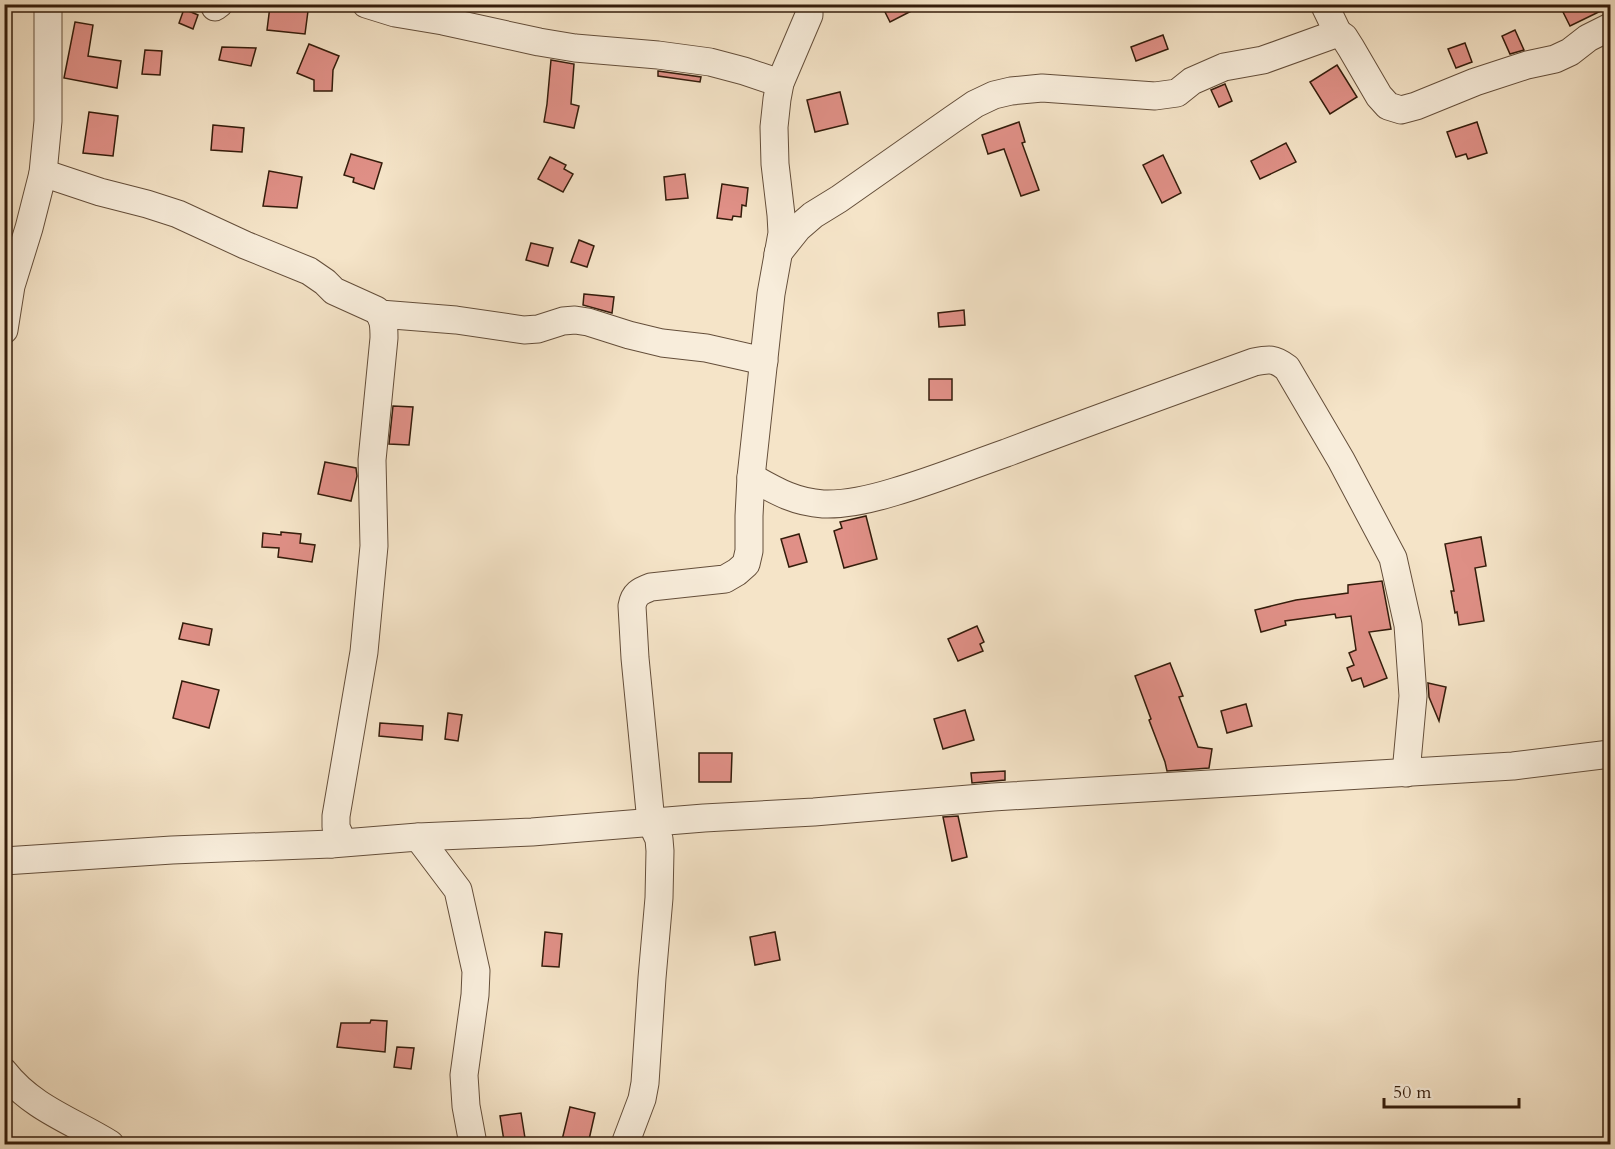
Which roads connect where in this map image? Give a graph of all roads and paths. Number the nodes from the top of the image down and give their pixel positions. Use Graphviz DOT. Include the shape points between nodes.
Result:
graph roads {
  1 [pos="48,4"];
  2 [pos="366,4"];
  3 [pos="809,4"];
  4 [pos="1324,4"];
  5 [pos="1611,27"];
  6 [pos="1338,33"];
  7 [pos="780,83"];
  8 [pos="43,173"];
  9 [pos="778,253"];
  10 [pos="380,314"];
  11 [pos="4,330"];
  12 [pos="764,362"];
  13 [pos="751,477"];
  14 [pos="1611,754"];
  15 [pos="1406,773"];
  16 [pos="651,822"];
  17 [pos="418,837"];
  18 [pos="331,844"];
  19 [pos="4,861"];
  20 [pos="4,1072"];
  21 [pos="110,1144"];
  22 [pos="473,1144"];
  23 [pos="625,1144"];
  1 -- 8 [label="street" via="48,121"];
  2 -- 7 [label="street" via="574,48 710,62"];
  3 -- 7 [label="street" via="809,15"];
  4 -- 6 [label="street"];
  5 -- 6 [label="street" via="1556,59 1474,82 1401,110 1388,106 1379,96 1352,48"];
  6 -- 9 [label="street" via="1263,60 1224,67 1192,81 1177,93 1155,96 1042,88 994,95 813,215"];
  7 -- 9 [label="street" via="774,127 782,224"];
  8 -- 10 [label="street" via="178,214 309,271 334,291"];
  8 -- 11 [label="street" via="11,286"];
  9 -- 12 [label="street"];
  10 -- 12 [label="street" via="524,330 575,320 662,343 706,348"];
  10 -- 18 [label="street" via="384,338 372,460 374,546 364,652 336,816 339,834"];
  12 -- 13 [label="street"];
  13 -- 15 [label="street" via="788,498 804,501 844,504 870,499 1254,362 1278,360 1287,368 1341,460 1393,558 1408,625 1413,696"];
  13 -- 16 [label="street" via="746,564 725,579 651,586 634,598 635,658"];
  14 -- 15 [label="street"];
  15 -- 16 [label="street"];
  16 -- 17 [label="street"];
  16 -- 23 [label="street" via="659,839 660,862 645,1083"];
  17 -- 18 [label="street"];
  17 -- 22 [label="street" via="458,890 476,972 464,1075"];
  18 -- 19 [label="street"];
  20 -- 21 [label="street" via="34,1101"];
}
